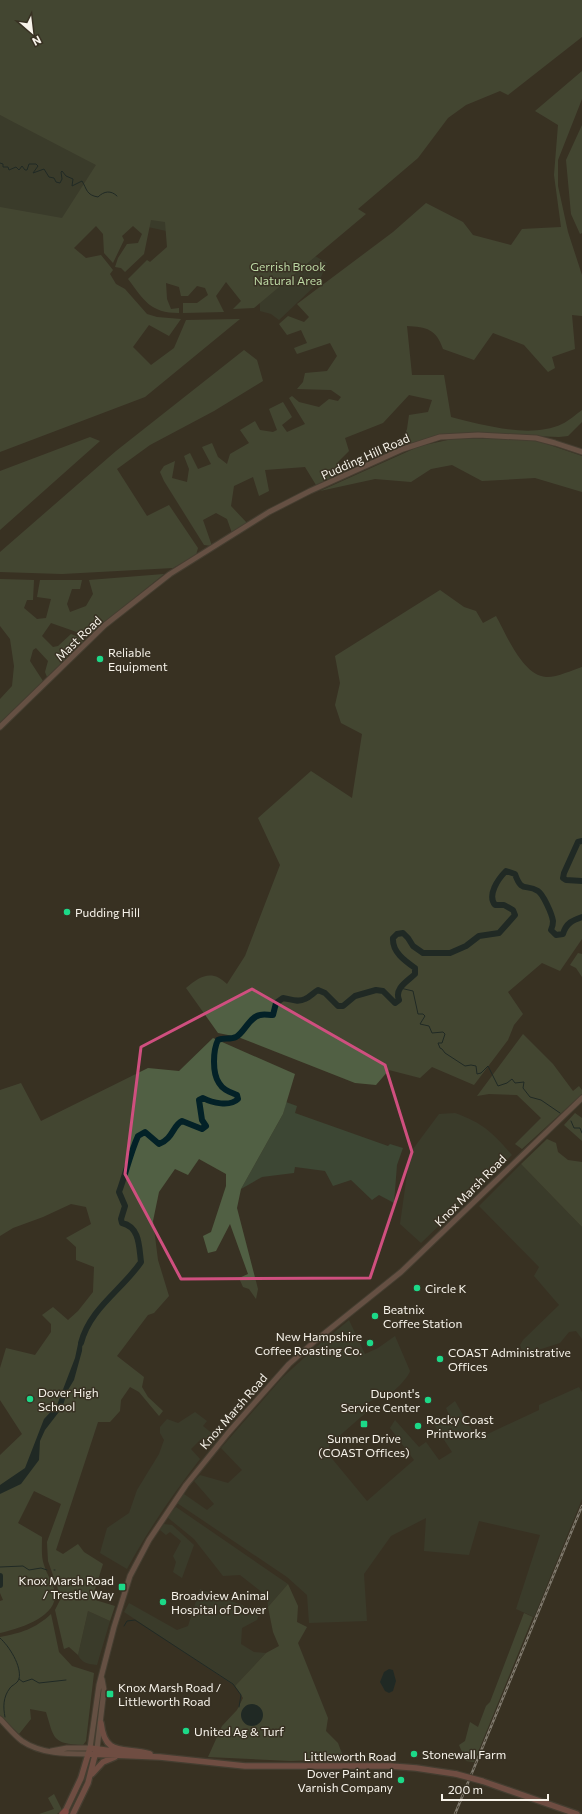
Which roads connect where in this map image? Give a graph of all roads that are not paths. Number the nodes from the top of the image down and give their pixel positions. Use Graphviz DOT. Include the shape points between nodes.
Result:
graph roads {
  1 [pos="582,452"];
  2 [pos="176,569"];
  3 [pos="0,727"];
  4 [pos="582,1098"];
  5 [pos="102,1678"];
  6 [pos="0,1719"];
  7 [pos="101,1723"];
  8 [pos="89,1751"];
  9 [pos="96,1751"];
  10 [pos="118,1756"];
  11 [pos="141,1756"];
  12 [pos="160,1757"];
  13 [pos="90,1775"];
  14 [pos="66,1813"];
  15 [pos="577,1814"];
  1 -- 2 [label="main road, Pudding Hill Road" via="547,440 521,437 456,435 419,443 280,506"];
  2 -- 3 [label="main road, Mast Road" via="105,625"];
  4 -- 5 [label="main road, Knox Marsh Road" via="402,1272 297,1357 228,1433 173,1502 134,1566 114,1627"];
  5 -- 7 [label="main road, Knox Marsh Road" via="104,1690"];
  5 -- 8 [label="main road, Knox Marsh Road"];
  6 -- 8 [label="main road" via="24,1742 34,1747 51,1751 67,1748"];
  7 -- 9 [label="main road, Knox Marsh Road"];
  7 -- 12 [label="main road" via="104,1739 111,1747"];
  8 -- 9 [label="main road, Littleworth Road"];
  8 -- 14 [label="main road, Knox Marsh Road"];
  9 -- 10 [label="main road, Littleworth Road"];
  9 -- 11 [label="main road, Littleworth Road"];
  9 -- 13 [label="main road, Knox Marsh Road"];
  10 -- 11 [label="main road, Littleworth Road"];
  10 -- 13 [label="main road" via="103,1762"];
  11 -- 12 [label="main road, Littleworth Road"];
  12 -- 15 [label="main road, Littleworth Road, bridge" via="245,1766 390,1766 420,1769 482,1781"];
  13 -- 14 [label="main road, Knox Marsh Road" via="83,1793"];
}
